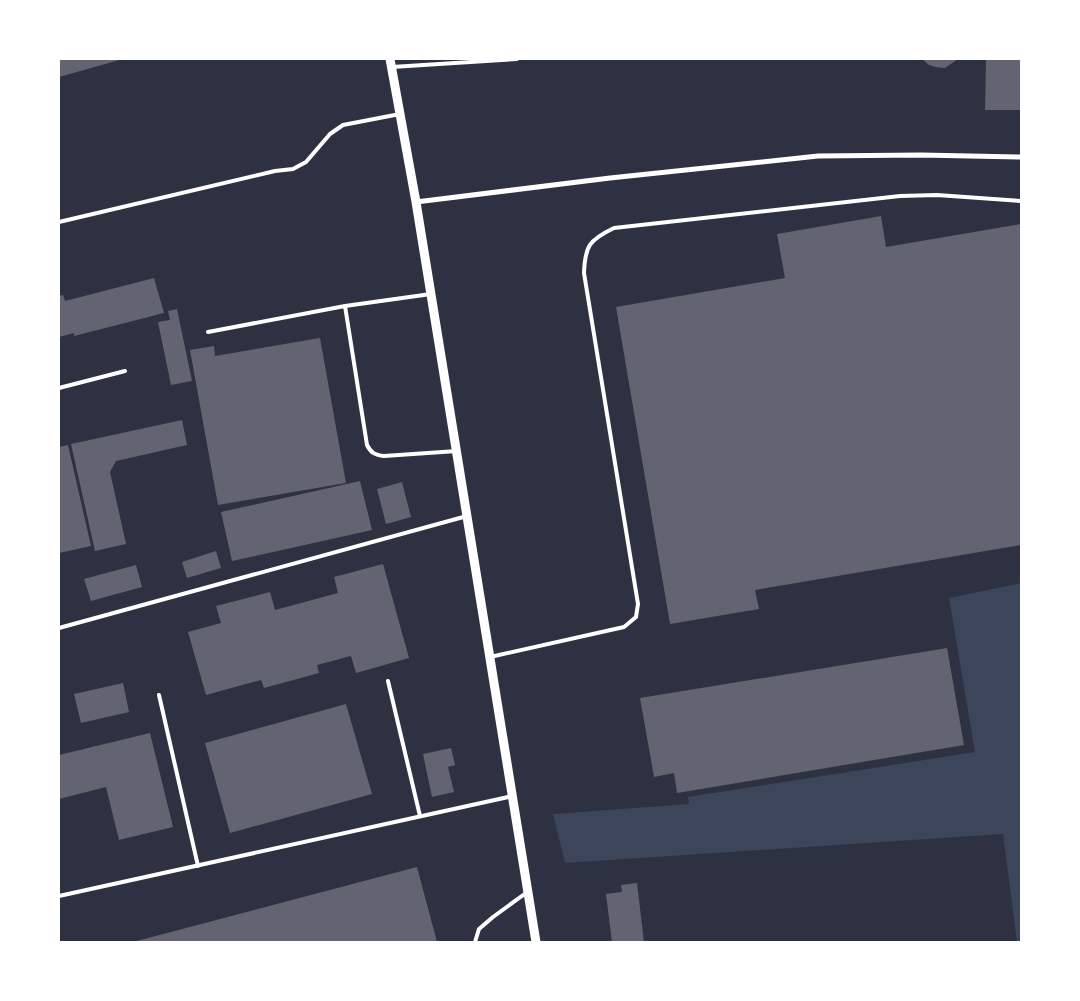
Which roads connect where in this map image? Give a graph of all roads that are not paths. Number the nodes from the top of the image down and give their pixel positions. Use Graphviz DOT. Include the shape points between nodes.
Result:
graph roads {
  1 [pos="517,59"];
  2 [pos="391,63"];
  3 [pos="400,114"];
  4 [pos="1021,157"];
  5 [pos="1021,201"];
  6 [pos="416,202"];
  7 [pos="59,222"];
  8 [pos="431,294"];
  9 [pos="345,306"];
  10 [pos="208,332"];
  11 [pos="125,371"];
  12 [pos="59,388"];
  13 [pos="457,451"];
  14 [pos="467,516"];
  15 [pos="59,628"];
  16 [pos="490,658"];
  17 [pos="388,681"];
  18 [pos="159,695"];
  19 [pos="513,796"];
  20 [pos="420,816"];
  21 [pos="198,866"];
  22 [pos="528,891"];
  23 [pos="59,896"];
  24 [pos="476,942"];
  25 [pos="536,942"];
  1 -- 2 [label="lane"];
  2 -- 3 [label="street"];
  3 -- 6 [label="street"];
  3 -- 7 [label="lane" via="343,125 330,134 306,162 293,169"];
  4 -- 6 [label="street" via="818,156"];
  5 -- 16 [label="lane" via="937,195 900,196 614,228 596,236 585,254 584,273 638,604 636,617 624,627"];
  6 -- 8 [label="street"];
  8 -- 9 [label="lane"];
  8 -- 13 [label="street"];
  9 -- 10 [label="lane"];
  9 -- 13 [label="lane" via="370,452 384,456"];
  11 -- 12 [label="lane"];
  13 -- 14 [label="street"];
  14 -- 15 [label="lane"];
  14 -- 16 [label="street"];
  16 -- 19 [label="street"];
  17 -- 20 [label="lane"];
  18 -- 21 [label="lane"];
  19 -- 20 [label="lane"];
  19 -- 22 [label="street"];
  20 -- 21 [label="lane"];
  21 -- 23 [label="lane"];
  22 -- 24 [label="lane" via="492,917 480,930"];
  22 -- 25 [label="street"];
}
